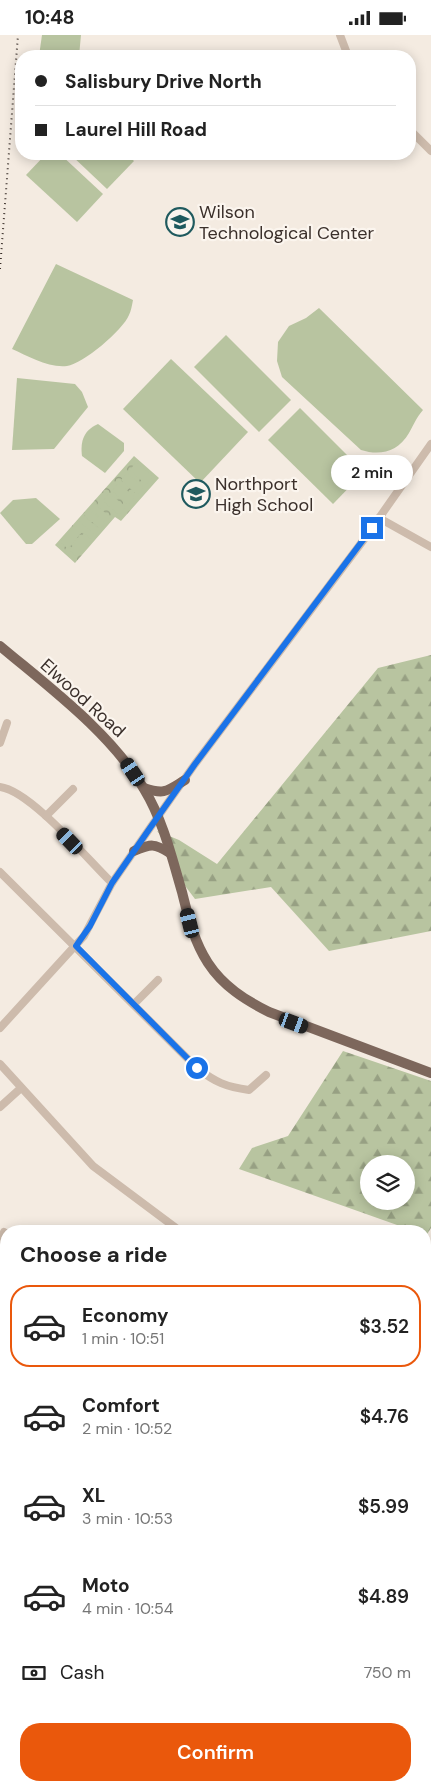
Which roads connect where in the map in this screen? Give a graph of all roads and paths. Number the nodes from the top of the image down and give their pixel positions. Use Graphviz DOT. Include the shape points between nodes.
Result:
graph roads {
  1 [pos="340,35"];
  2 [pos="346,50"];
  3 [pos="416,136"];
  4 [pos="431,151"];
  5 [pos="431,444"];
  6 [pos="379,518"];
  7 [pos="431,547"];
  8 [pos="0,646"];
  9 [pos="7,723"];
  10 [pos="0,743"];
  11 [pos="185,780"];
  12 [pos="0,787"];
  13 [pos="144,788"];
  14 [pos="72,789"];
  15 [pos="46,816"];
  16 [pos="159,817"];
  17 [pos="134,851"];
  18 [pos="170,853"];
  19 [pos="0,872"];
  20 [pos="112,883"];
  21 [pos="76,946"];
  22 [pos="158,981"];
  23 [pos="134,1004"];
  24 [pos="0,1028"];
  25 [pos="0,1064"];
  26 [pos="431,1073"];
  27 [pos="266,1075"];
  28 [pos="21,1088"];
  29 [pos="0,1107"];
  30 [pos="169,1225"];
  1 -- 2 [label="street"];
  3 -- 4 [label="street"];
  5 -- 6 [label="street"];
  6 -- 7 [label="street"];
  6 -- 11 [label="street"];
  8 -- 13 [label="main road, Elwood Road" via="99,732 124,759"];
  9 -- 10 [label="street"];
  11 -- 13 [label="main road" via="167,791"];
  11 -- 16 [label="street"];
  12 -- 15 [label="street" via="16,792"];
  13 -- 16 [label="main road, Elwood Road"];
  14 -- 15 [label="street"];
  15 -- 20 [label="street"];
  16 -- 17 [label="street"];
  16 -- 18 [label="main road, Elwood Road"];
  17 -- 18 [label="main road" via="149,845 159,846"];
  17 -- 20 [label="street"];
  18 -- 26 [label="main road, Elwood Road" via="190,923 205,959 233,990 245,1000 294,1023"];
  19 -- 21 [label="street"];
  20 -- 21 [label="street"];
  21 -- 23 [label="street"];
  21 -- 24 [label="street"];
  22 -- 23 [label="street"];
  23 -- 27 [label="street" via="209,1078 223,1085 249,1089"];
  25 -- 28 [label="street"];
  28 -- 29 [label="street"];
  28 -- 30 [label="street" via="93,1166"];
}
